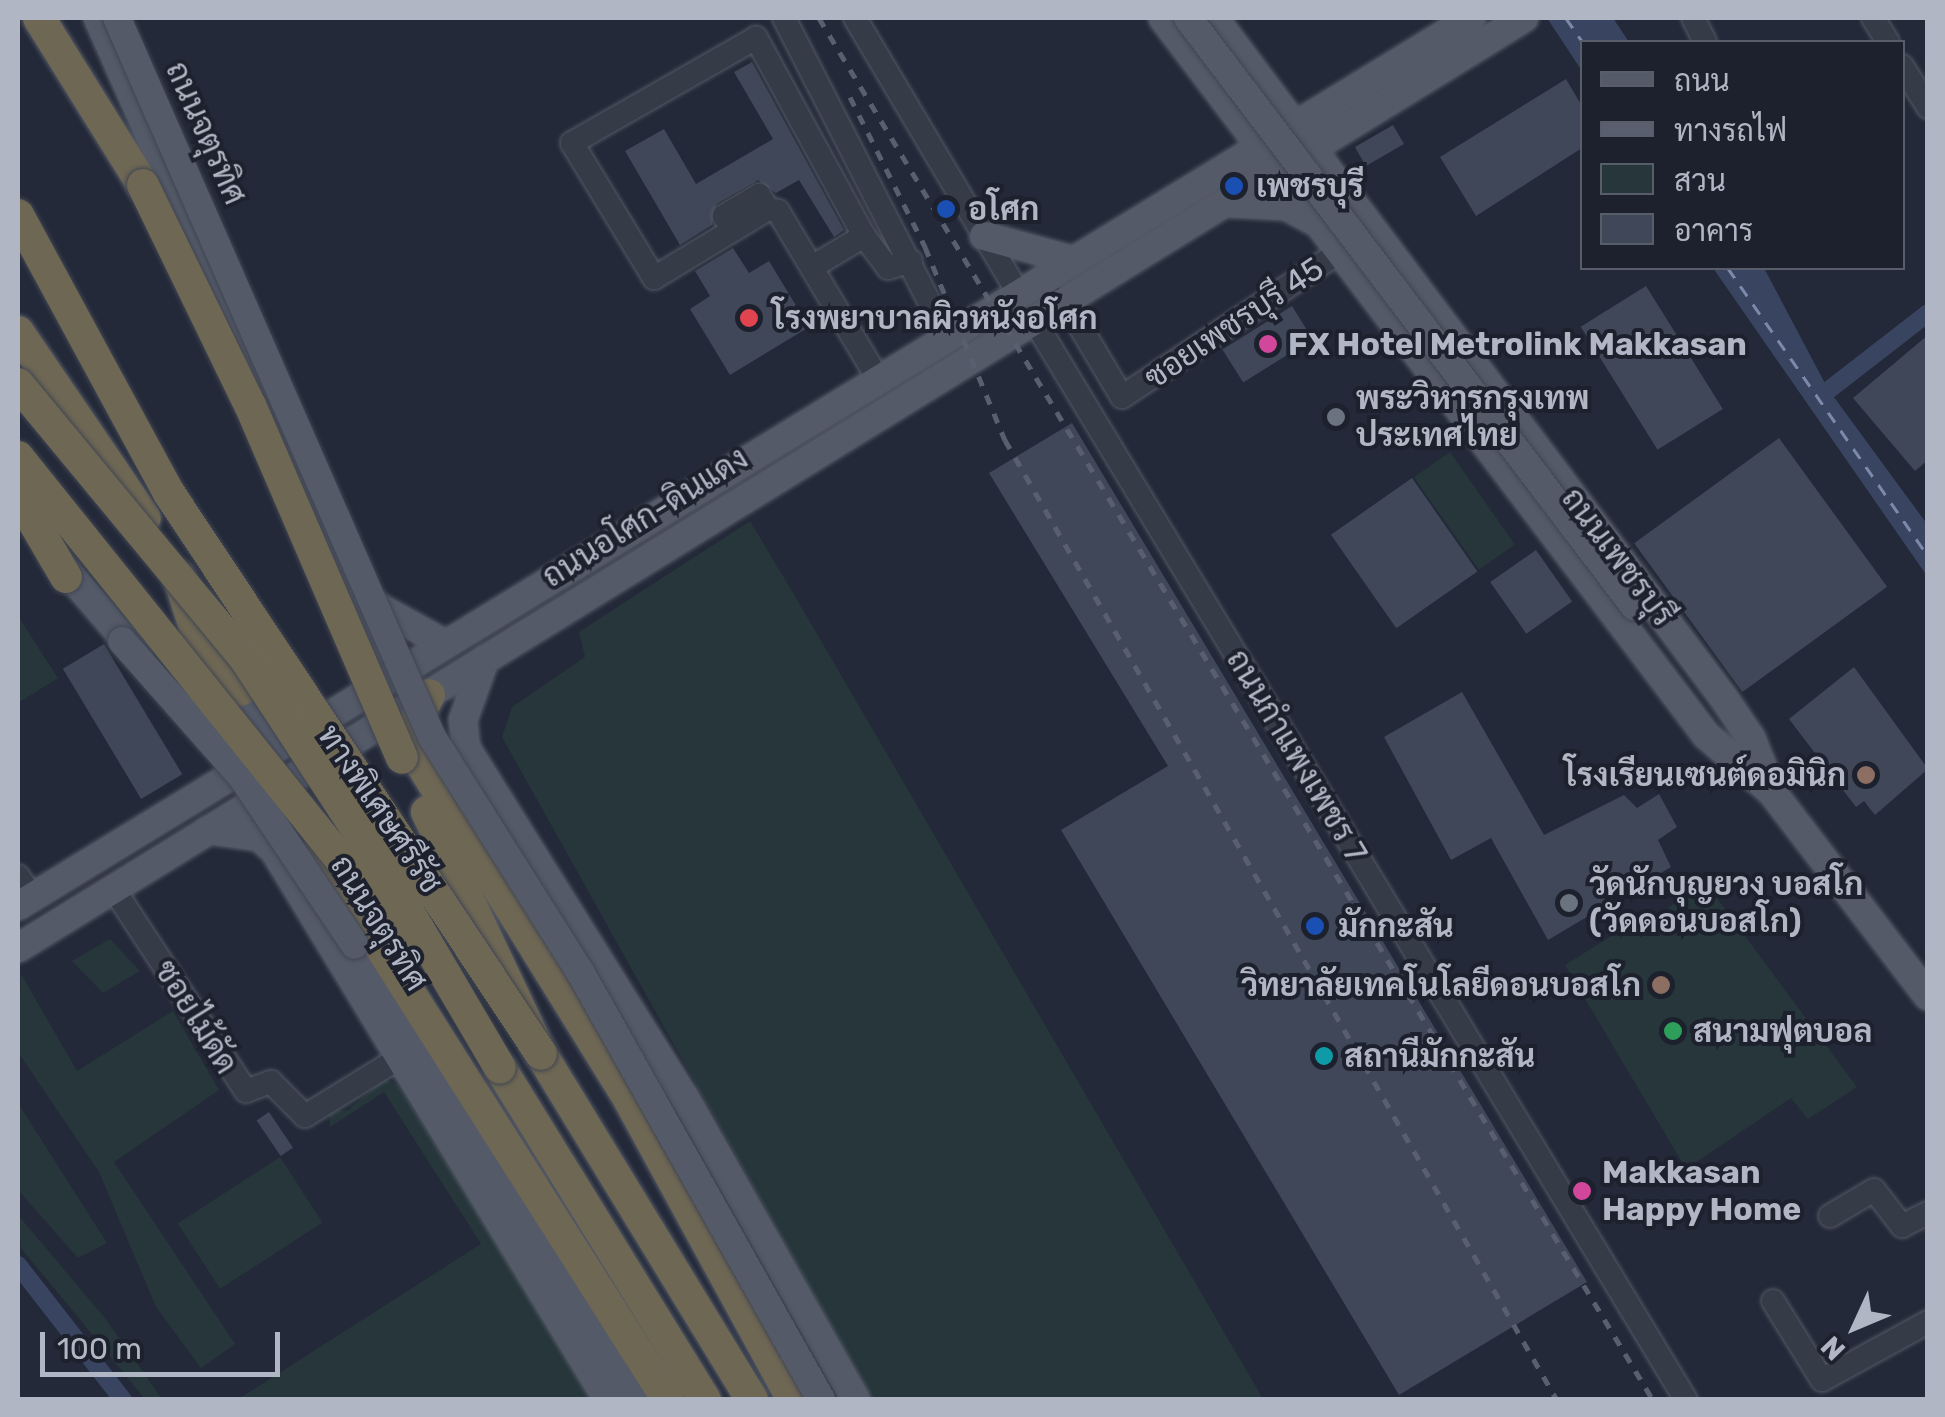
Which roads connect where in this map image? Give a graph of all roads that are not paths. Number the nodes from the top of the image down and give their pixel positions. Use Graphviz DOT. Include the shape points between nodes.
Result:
graph roads {
  1 [pos="39,18"];
  2 [pos="98,18"];
  3 [pos="117,18"];
  4 [pos="784,18"];
  5 [pos="855,18"];
  6 [pos="1163,18"];
  7 [pos="1188,18"];
  8 [pos="1214,18"];
  9 [pos="1471,18"];
  10 [pos="1524,18"];
  11 [pos="1693,18"];
  12 [pos="1873,18"];
  13 [pos="1705,40"];
  14 [pos="1887,40"];
  15 [pos="1905,71"];
  16 [pos="1260,79"];
  17 [pos="1229,104"];
  18 [pos="1928,107"];
  19 [pos="1351,108"];
  20 [pos="1294,124"];
  21 [pos="1262,146"];
  22 [pos="1311,148"];
  23 [pos="1278,170"];
  24 [pos="1186,192"];
  25 [pos="1221,203"];
  26 [pos="1351,203"];
  27 [pos="18,215"];
  28 [pos="1320,224"];
  29 [pos="864,236"];
  30 [pos="984,236"];
  31 [pos="1341,251"];
  32 [pos="911,260"];
  33 [pos="1071,260"];
  34 [pos="812,267"];
  35 [pos="1415,287"];
  36 [pos="1018,292"];
  37 [pos="1063,298"];
  38 [pos="1382,307"];
  39 [pos="1032,317"];
  40 [pos="18,332"];
  41 [pos="948,336"];
  42 [pos="878,379"];
  43 [pos="18,384"];
  44 [pos="18,457"];
  45 [pos="18,496"];
  46 [pos="18,515"];
  47 [pos="66,577"];
  48 [pos="351,589"];
  49 [pos="445,644"];
  50 [pos="485,658"];
  51 [pos="241,690"];
  52 [pos="369,691"];
  53 [pos="429,694"];
  54 [pos="254,762"];
  55 [pos="1774,794"];
  56 [pos="263,796"];
  57 [pos="208,830"];
  58 [pos="114,888"];
  59 [pos="22,893"];
  60 [pos="18,948"];
  61 [pos="1928,996"];
  62 [pos="541,1054"];
  63 [pos="396,1060"];
  64 [pos="500,1068"];
  65 [pos="1928,1213"];
  66 [pos="1830,1216"];
  67 [pos="1772,1301"];
  68 [pos="1928,1322"];
  69 [pos="608,1400"];
  70 [pos="632,1400"];
  71 [pos="668,1400"];
  72 [pos="705,1400"];
  73 [pos="752,1400"];
  74 [pos="793,1400"];
  75 [pos="821,1400"];
  76 [pos="856,1400"];
  77 [pos="1686,1400"];
  1 -- 62 [label="highway, bridge" via="142,185 250,404 380,710"];
  2 -- 48 [label="main road, ถนนจตุรทิศ"];
  3 -- 75 [label="main road, ถนนจตุรทิศ, bridge" via="432,737 580,970"];
  4 -- 32 [label="street"];
  5 -- 30 [label="street"];
  6 -- 17 [label="main road, ถนนเพชรบุรี"];
  7 -- 55 [label="main road, ถนนเพชรบุรี, bridge"];
  8 -- 16 [label="main road, ถนนเพชรบุรี"];
  9 -- 19 [label="main road"];
  10 -- 19 [label="main road" via="1454,62"];
  11 -- 13 [label="street"];
  12 -- 14 [label="street"];
  15 -- 18 [label="street"];
  16 -- 19 [label="main road"];
  16 -- 20 [label="main road, ถนนเพชรบุรี"];
  17 -- 21 [label="main road, ถนนเพชรบุรี"];
  17 -- 24 [label="main road" via="1225,147"];
  19 -- 20 [label="main road, ถนนอโศก-ดินแดง"];
  19 -- 22 [label="main road, ถนนอโศก-ดินแดง"];
  19 -- 26 [label="main road" via="1336,162"];
  20 -- 21 [label="main road, ถนนอโศก-ดินแดง"];
  20 -- 22 [label="main road, ถนนเพชรบุรี"];
  21 -- 23 [label="main road, ถนนเพชรบุรี"];
  21 -- 24 [label="main road, ถนนอโศก-ดินแดง"];
  22 -- 23 [label="main road, ถนนอโศก-ดินแดง"];
  22 -- 26 [label="main road, ถนนเพชรบุรี"];
  23 -- 25 [label="main road, ถนนอโศก-ดินแดง"];
  23 -- 28 [label="main road, ถนนเพชรบุรี"];
  24 -- 33 [label="main road, ถนนอโศก-ดินแดง"];
  25 -- 28 [label="main road" via="1286,206"];
  25 -- 37 [label="main road, ถนนอโศก-ดินแดง"];
  26 -- 35 [label="main road, ถนนเพชรบุรี"];
  27 -- 62 [label="highway, ทางพิเศษศรีรัช, bridge" via="168,493"];
  28 -- 31 [label="main road, ถนนเพชรบุรี"];
  29 -- 32 [label="street" via="890,270"];
  29 -- 34 [label="street"];
  29 -- 34 [label="street" via="756,38 572,143 654,278 768,209 778,212"];
  30 -- 33 [label="main road"];
  30 -- 36 [label="street"];
  31 -- 37 [label="street, ซอยเพชรบุรี 45" via="1122,397"];
  31 -- 38 [label="main road, ถนนเพชรบุรี"];
  32 -- 41 [label="street"];
  33 -- 36 [label="main road, ถนนอโศก-ดินแดง"];
  34 -- 42 [label="street"];
  35 -- 38 [label="main road" via="1394,281"];
  35 -- 55 [label="main road, ถนนเพชรบุรี" via="1732,711"];
  36 -- 41 [label="main road, ถนนอโศก-ดินแดง"];
  37 -- 39 [label="main road, ถนนอโศก-ดินแดง"];
  38 -- 55 [label="main road, ถนนเพชรบุรี" via="1706,734"];
  39 -- 50 [label="main road, ถนนอโศก-ดินแดง"];
  39 -- 77 [label="street, ถนนกำแพงเพชร 7"];
  40 -- 51 [label="highway" via="170,555 196,632"];
  41 -- 42 [label="main road, ถนนอโศก-ดินแดง"];
  42 -- 49 [label="main road, ถนนอโศก-ดินแดง"];
  43 -- 64 [label="highway, ทางพิเศษศรีรัช, bridge" via="246,660 388,877"];
  44 -- 64 [label="highway, bridge" via="314,820"];
  45 -- 47 [label="highway, bridge"];
  46 -- 47 [label="main road, ถนนจตุรทิศ, bridge"];
  46 -- 51 [label="main road, ถนนจตุรทิศ" via="157,670 193,684"];
  47 -- 70 [label="main road, ถนนจตุรทิศ, bridge" via="258,799"];
  48 -- 49 [label="main road"];
  48 -- 52 [label="main road, ถนนจตุรทิศ" via="368,633"];
  49 -- 52 [label="main road, ถนนอโศก-ดินแดง"];
  50 -- 53 [label="main road, ถนนอโศก-ดินแดง"];
  50 -- 76 [label="main road" via="464,720 466,748 685,1098"];
  51 -- 54 [label="main road" via="267,727"];
  52 -- 54 [label="main road, ถนนอโศก-ดินแดง"];
  53 -- 56 [label="main road, ถนนอโศก-ดินแดง"];
  53 -- 74 [label="highway" via="412,728 418,760 630,1099"];
  54 -- 59 [label="main road, ถนนอโศก-ดินแดง"];
  55 -- 61 [label="main road, ถนนเพชรบุรี"];
  56 -- 57 [label="main road, ถนนอโศก-ดินแดง"];
  56 -- 71 [label="highway" via="298,816"];
  57 -- 58 [label="main road, ถนนอโศก-ดินแดง"];
  57 -- 63 [label="main road" via="259,838 274,850"];
  58 -- 60 [label="main road, ถนนอโศก-ดินแดง"];
  58 -- 63 [label="street, ซอยไม้ดัด" via="246,1091 271,1082 306,1116"];
  62 -- 73 [label="highway, ทางพิเศษศรีรัช"];
  63 -- 69 [label="main road"];
  64 -- 72 [label="highway, ทางพิเศษศรีรัช"];
  65 -- 66 [label="street" via="1902,1226 1874,1190"];
  67 -- 68 [label="street" via="1822,1380"];
}
